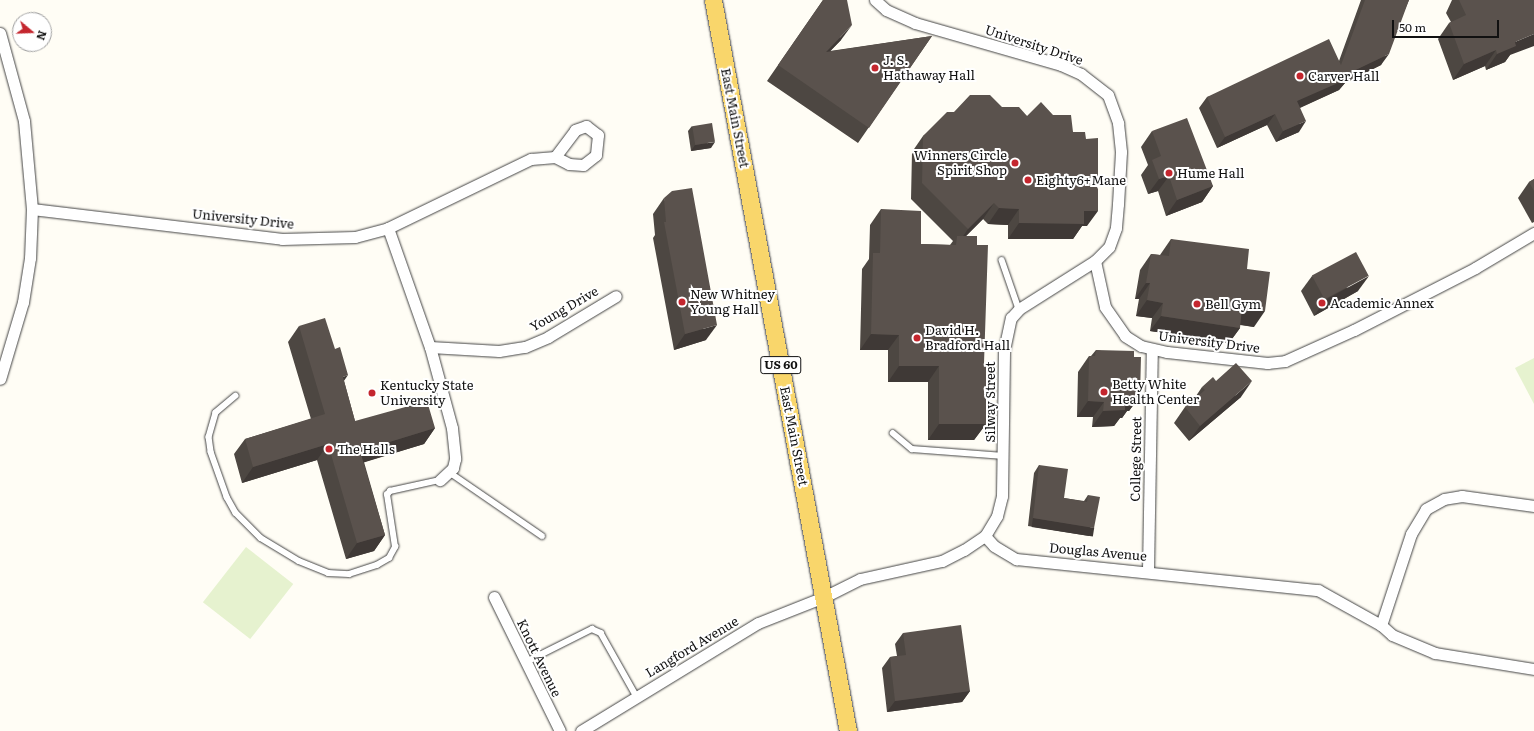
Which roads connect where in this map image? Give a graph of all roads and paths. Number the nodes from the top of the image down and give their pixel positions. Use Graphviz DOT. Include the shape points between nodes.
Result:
graph roads {
  1 [pos="713,0"];
  2 [pos="874,0"];
  3 [pos="0,33"];
  4 [pos="555,156"];
  5 [pos="32,209"];
  6 [pos="388,228"];
  7 [pos="1534,233"];
  8 [pos="1002,260"];
  9 [pos="1095,261"];
  10 [pos="616,296"];
  11 [pos="1019,309"];
  12 [pos="430,348"];
  13 [pos="1152,349"];
  14 [pos="0,379"];
  15 [pos="236,396"];
  16 [pos="893,433"];
  17 [pos="1004,456"];
  18 [pos="449,472"];
  19 [pos="440,480"];
  20 [pos="1534,506"];
  21 [pos="542,536"];
  22 [pos="985,536"];
  23 [pos="1148,570"];
  24 [pos="494,597"];
  25 [pos="824,597"];
  26 [pos="1381,625"];
  27 [pos="526,662"];
  28 [pos="1534,669"];
  29 [pos="636,697"];
  30 [pos="560,731"];
  31 [pos="581,731"];
  32 [pos="848,731"];
  1 -- 25 [label="main road, East Main Street / US 60"];
  2 -- 9 [label="street, University Drive" via="886,10 915,23 1061,65 1081,74 1108,95 1120,137 1118,204 1116,228 1109,247"];
  3 -- 5 [label="street" via="24,121"];
  4 -- 6 [label="street, University Drive" via="531,159"];
  5 -- 6 [label="street, University Drive" via="282,239 355,237"];
  5 -- 14 [label="street" via="30,258 23,302"];
  6 -- 12 [label="street"];
  7 -- 13 [label="street, University Drive" via="1475,268 1354,330 1285,361 1267,363"];
  8 -- 11 [label="lane"];
  9 -- 11 [label="street, Silway Street"];
  9 -- 13 [label="street, University Drive" via="1105,307 1113,323 1125,336 1141,346"];
  10 -- 12 [label="street, Young Drive" via="548,337 525,347 499,351"];
  11 -- 17 [label="street, Silway Street" via="1011,318 1004,350"];
  12 -- 18 [label="street" via="455,447 455,459"];
  13 -- 23 [label="street, College Street"];
  15 -- 19 [label="lane" via="216,413 209,437 211,452 227,497 236,513 261,538 299,561 328,573 350,574 389,558 395,547 387,495 390,491"];
  16 -- 17 [label="lane" via="912,449"];
  17 -- 22 [label="street, Silway Street" via="998,516"];
  18 -- 19 [label="street"];
  18 -- 21 [label="lane"];
  20 -- 26 [label="street" via="1462,496 1444,499 1426,510 1411,534"];
  22 -- 23 [label="street, Douglas Avenue" via="994,546 1016,559"];
  22 -- 25 [label="street" via="942,561 860,579"];
  23 -- 26 [label="street, Douglas Avenue" via="1318,590"];
  24 -- 27 [label="street, Knott Avenue"];
  25 -- 29 [label="street, Langford Avenue" via="758,623"];
  25 -- 32 [label="main road, East Main Street / US 60"];
  26 -- 28 [label="street, Douglas Avenue" via="1392,635 1435,653"];
  27 -- 29 [label="lane" via="592,629 600,633"];
  27 -- 30 [label="street, Knott Avenue"];
  29 -- 31 [label="street, Langford Avenue"];
}
